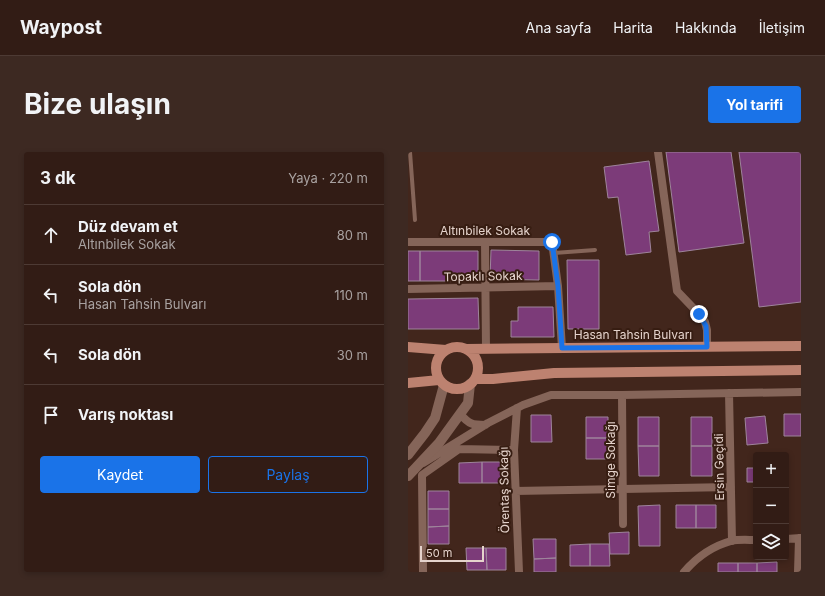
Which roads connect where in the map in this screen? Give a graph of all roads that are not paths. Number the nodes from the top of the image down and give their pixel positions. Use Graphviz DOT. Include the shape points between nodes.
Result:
graph roads {
  1 [pos="410,152"];
  2 [pos="658,152"];
  3 [pos="415,220"];
  4 [pos="408,242"];
  5 [pos="484,242"];
  6 [pos="595,250"];
  7 [pos="553,252"];
  8 [pos="558,286"];
  9 [pos="485,288"];
  10 [pos="408,289"];
  11 [pos="801,346"];
  12 [pos="408,347"];
  13 [pos="707,347"];
  14 [pos="562,348"];
  15 [pos="466,349"];
  16 [pos="486,349"];
  17 [pos="446,350"];
  18 [pos="801,370"];
  19 [pos="473,382"];
  20 [pos="408,383"];
  21 [pos="442,383"];
  22 [pos="801,392"];
  23 [pos="729,393"];
  24 [pos="622,396"];
  25 [pos="517,408"];
  26 [pos="460,414"];
  27 [pos="486,425"];
  28 [pos="514,450"];
  29 [pos="408,455"];
  30 [pos="417,466"];
  31 [pos="408,476"];
  32 [pos="731,487"];
  33 [pos="622,489"];
  34 [pos="515,491"];
  35 [pos="623,524"];
  36 [pos="800,538"];
  37 [pos="789,539"];
  38 [pos="753,540"];
  39 [pos="732,541"];
  40 [pos="423,572"];
  41 [pos="519,572"];
  42 [pos="684,572"];
  43 [pos="798,572"];
  1 -- 3 [label="lane"];
  2 -- 13 [label="street" via="677,291 705,322"];
  4 -- 5 [label="street, Altınbilek Sokak"];
  5 -- 7 [label="street, Altınbilek Sokak" via="552,242"];
  5 -- 9 [label="street"];
  6 -- 7 [label="lane"];
  7 -- 8 [label="street"];
  8 -- 9 [label="street, Topaklı Sokak"];
  8 -- 14 [label="street"];
  9 -- 10 [label="street, Topaklı Sokak"];
  9 -- 16 [label="street"];
  11 -- 13 [label="main road, Hasan Tahsin Bulvarı"];
  12 -- 17 [label="main road"];
  13 -- 14 [label="main road, Hasan Tahsin Bulvarı"];
  14 -- 16 [label="main road, Hasan Tahsin Bulvarı"];
  15 -- 16 [label="main road, Hasan Tahsin Bulvarı"];
  15 -- 17 [label="main road" via="452,347"];
  15 -- 19 [label="main road" via="472,353 478,366 478,373"];
  17 -- 21 [label="main road" via="440,354 435,367"];
  18 -- 19 [label="main road" via="554,373"];
  19 -- 21 [label="main road" via="457,390"];
  19 -- 26 [label="street" via="468,403"];
  20 -- 21 [label="main road"];
  21 -- 29 [label="street" via="434,418 426,433"];
  22 -- 23 [label="street"];
  23 -- 24 [label="street"];
  23 -- 32 [label="street, Ersin Geçidi"];
  24 -- 25 [label="street" via="551,396"];
  24 -- 33 [label="street, Simge Sokağı"];
  25 -- 27 [label="street"];
  25 -- 28 [label="street, Örentaş Sokağı"];
  26 -- 27 [label="street" via="474,425"];
  26 -- 30 [label="street" via="439,443"];
  27 -- 30 [label="street"];
  28 -- 34 [label="street, Örentaş Sokağı"];
  28 -- 40 [label="street" via="459,450 422,475"];
  30 -- 31 [label="street"];
  32 -- 33 [label="street"];
  32 -- 39 [label="street, Ersin Geçidi"];
  33 -- 34 [label="street"];
  33 -- 35 [label="street, Simge Sokağı"];
  34 -- 41 [label="street, Örentaş Sokağı"];
  36 -- 37 [label="street"];
  36 -- 43 [label="street"];
  38 -- 39 [label="street"];
  39 -- 42 [label="street" via="704,555"];
}
